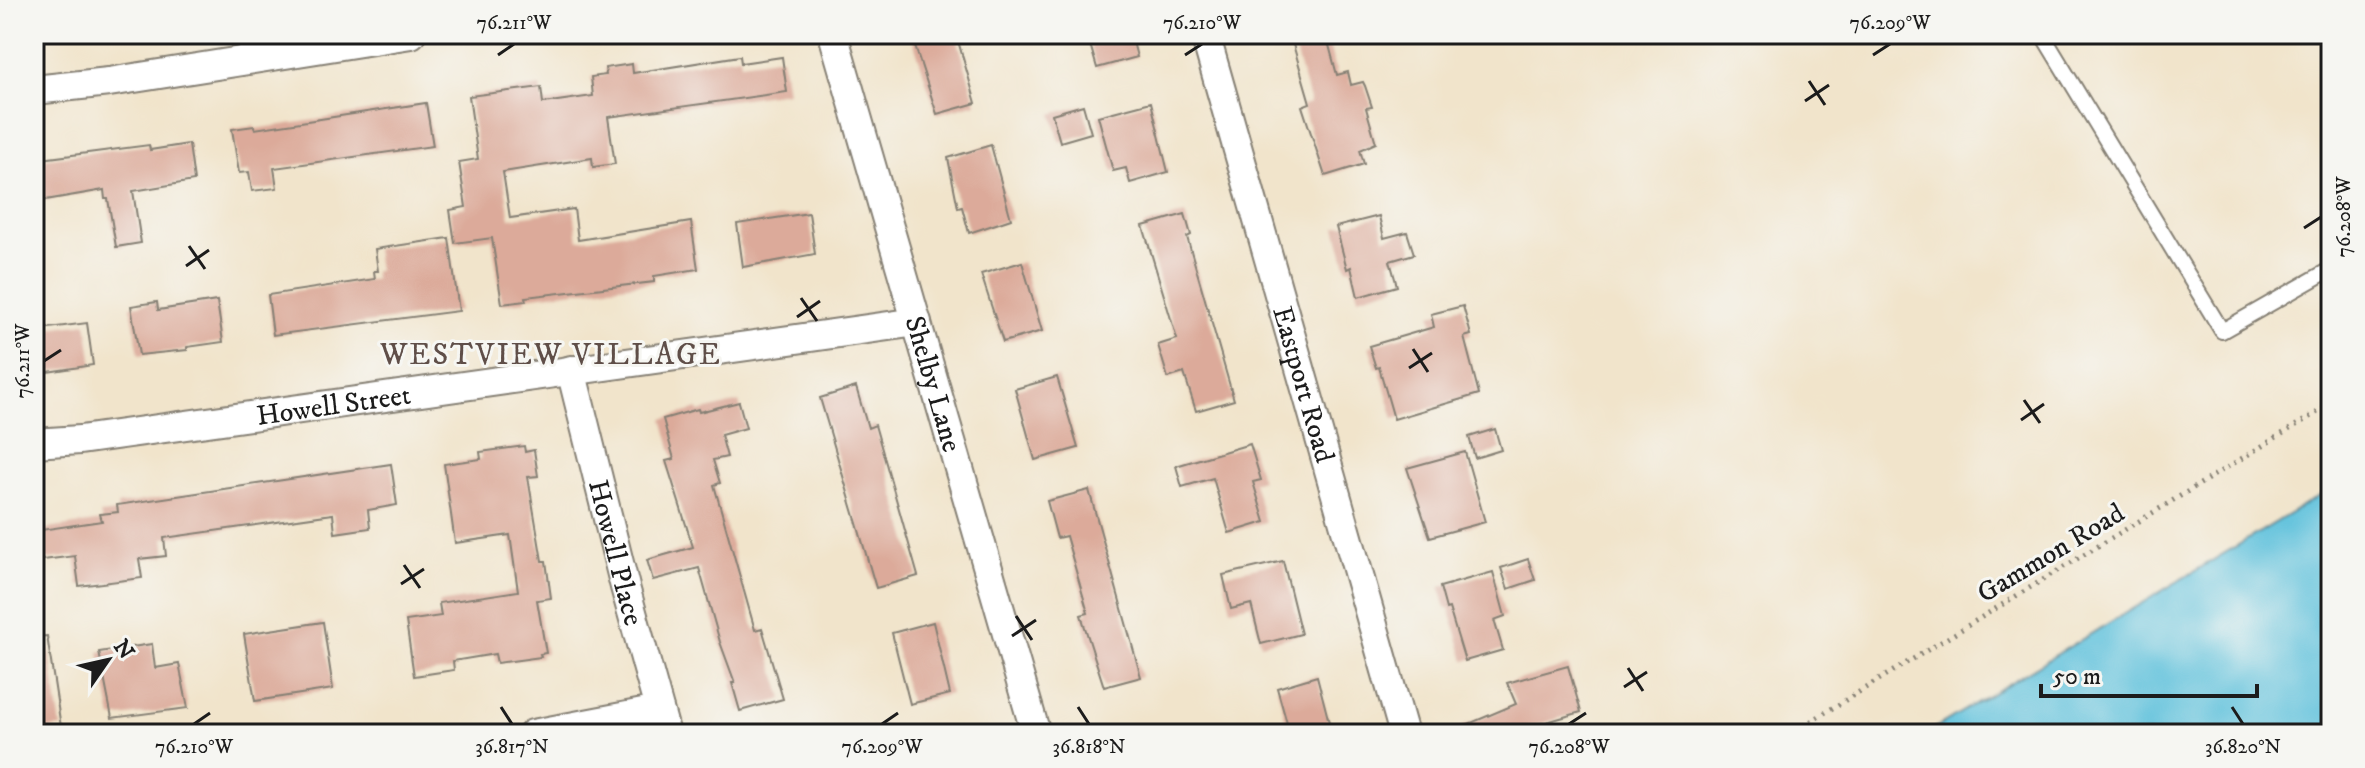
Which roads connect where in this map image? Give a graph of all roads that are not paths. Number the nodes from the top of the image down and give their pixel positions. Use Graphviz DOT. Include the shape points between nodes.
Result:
graph roads {
  1 [pos="411,34"];
  2 [pos="833,34"];
  3 [pos="1205,34"];
  4 [pos="2042,34"];
  5 [pos="34,90"];
  6 [pos="2331,269"];
  7 [pos="917,322"];
  8 [pos="571,370"];
  9 [pos="34,443"];
  10 [pos="663,722"];
  11 [pos="533,734"];
  12 [pos="1036,734"];
  13 [pos="1404,734"];
  1 -- 5 [label="street"];
  2 -- 7 [label="street, Shelby Lane"];
  3 -- 13 [label="street, Eastport Road"];
  4 -- 6 [label="lane" via="2222,331"];
  7 -- 8 [label="street, Howell Street"];
  7 -- 12 [label="street, Shelby Lane"];
  8 -- 9 [label="street, Howell Street"];
  8 -- 10 [label="street, Howell Place"];
  10 -- 11 [label="street"];
}
